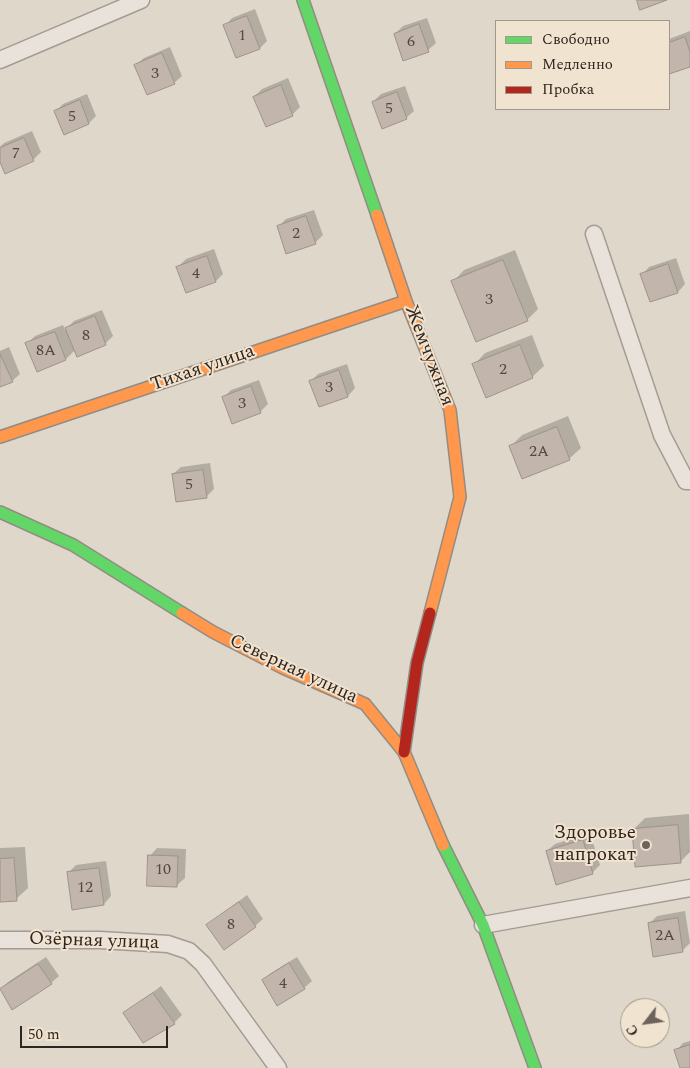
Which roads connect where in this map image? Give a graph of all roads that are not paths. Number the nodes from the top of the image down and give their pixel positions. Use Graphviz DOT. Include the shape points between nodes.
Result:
graph roads {
  1 [pos="142,0"];
  2 [pos="303,0"];
  3 [pos="0,60"];
  4 [pos="594,234"];
  5 [pos="406,301"];
  6 [pos="0,437"];
  7 [pos="690,481"];
  8 [pos="0,512"];
  9 [pos="404,752"];
  10 [pos="690,888"];
  11 [pos="483,925"];
  12 [pos="0,940"];
  13 [pos="278,1068"];
  14 [pos="535,1068"];
  1 -- 3 [label="street"];
  2 -- 5 [label="street, Жемчужная"];
  4 -- 7 [label="street" via="662,435 686,480"];
  5 -- 6 [label="street, Тихая улица"];
  5 -- 9 [label="street, Жемчужная" via="450,410 460,497 417,663"];
  8 -- 9 [label="street, Северная улица" via="73,545 214,632 283,668 365,704"];
  9 -- 11 [label="street, Северная улица" via="434,827"];
  10 -- 11 [label="street"];
  11 -- 14 [label="street, Северная улица"];
  12 -- 13 [label="street, Озёрная улица" via="139,942 168,944 189,951 203,964"];
}
